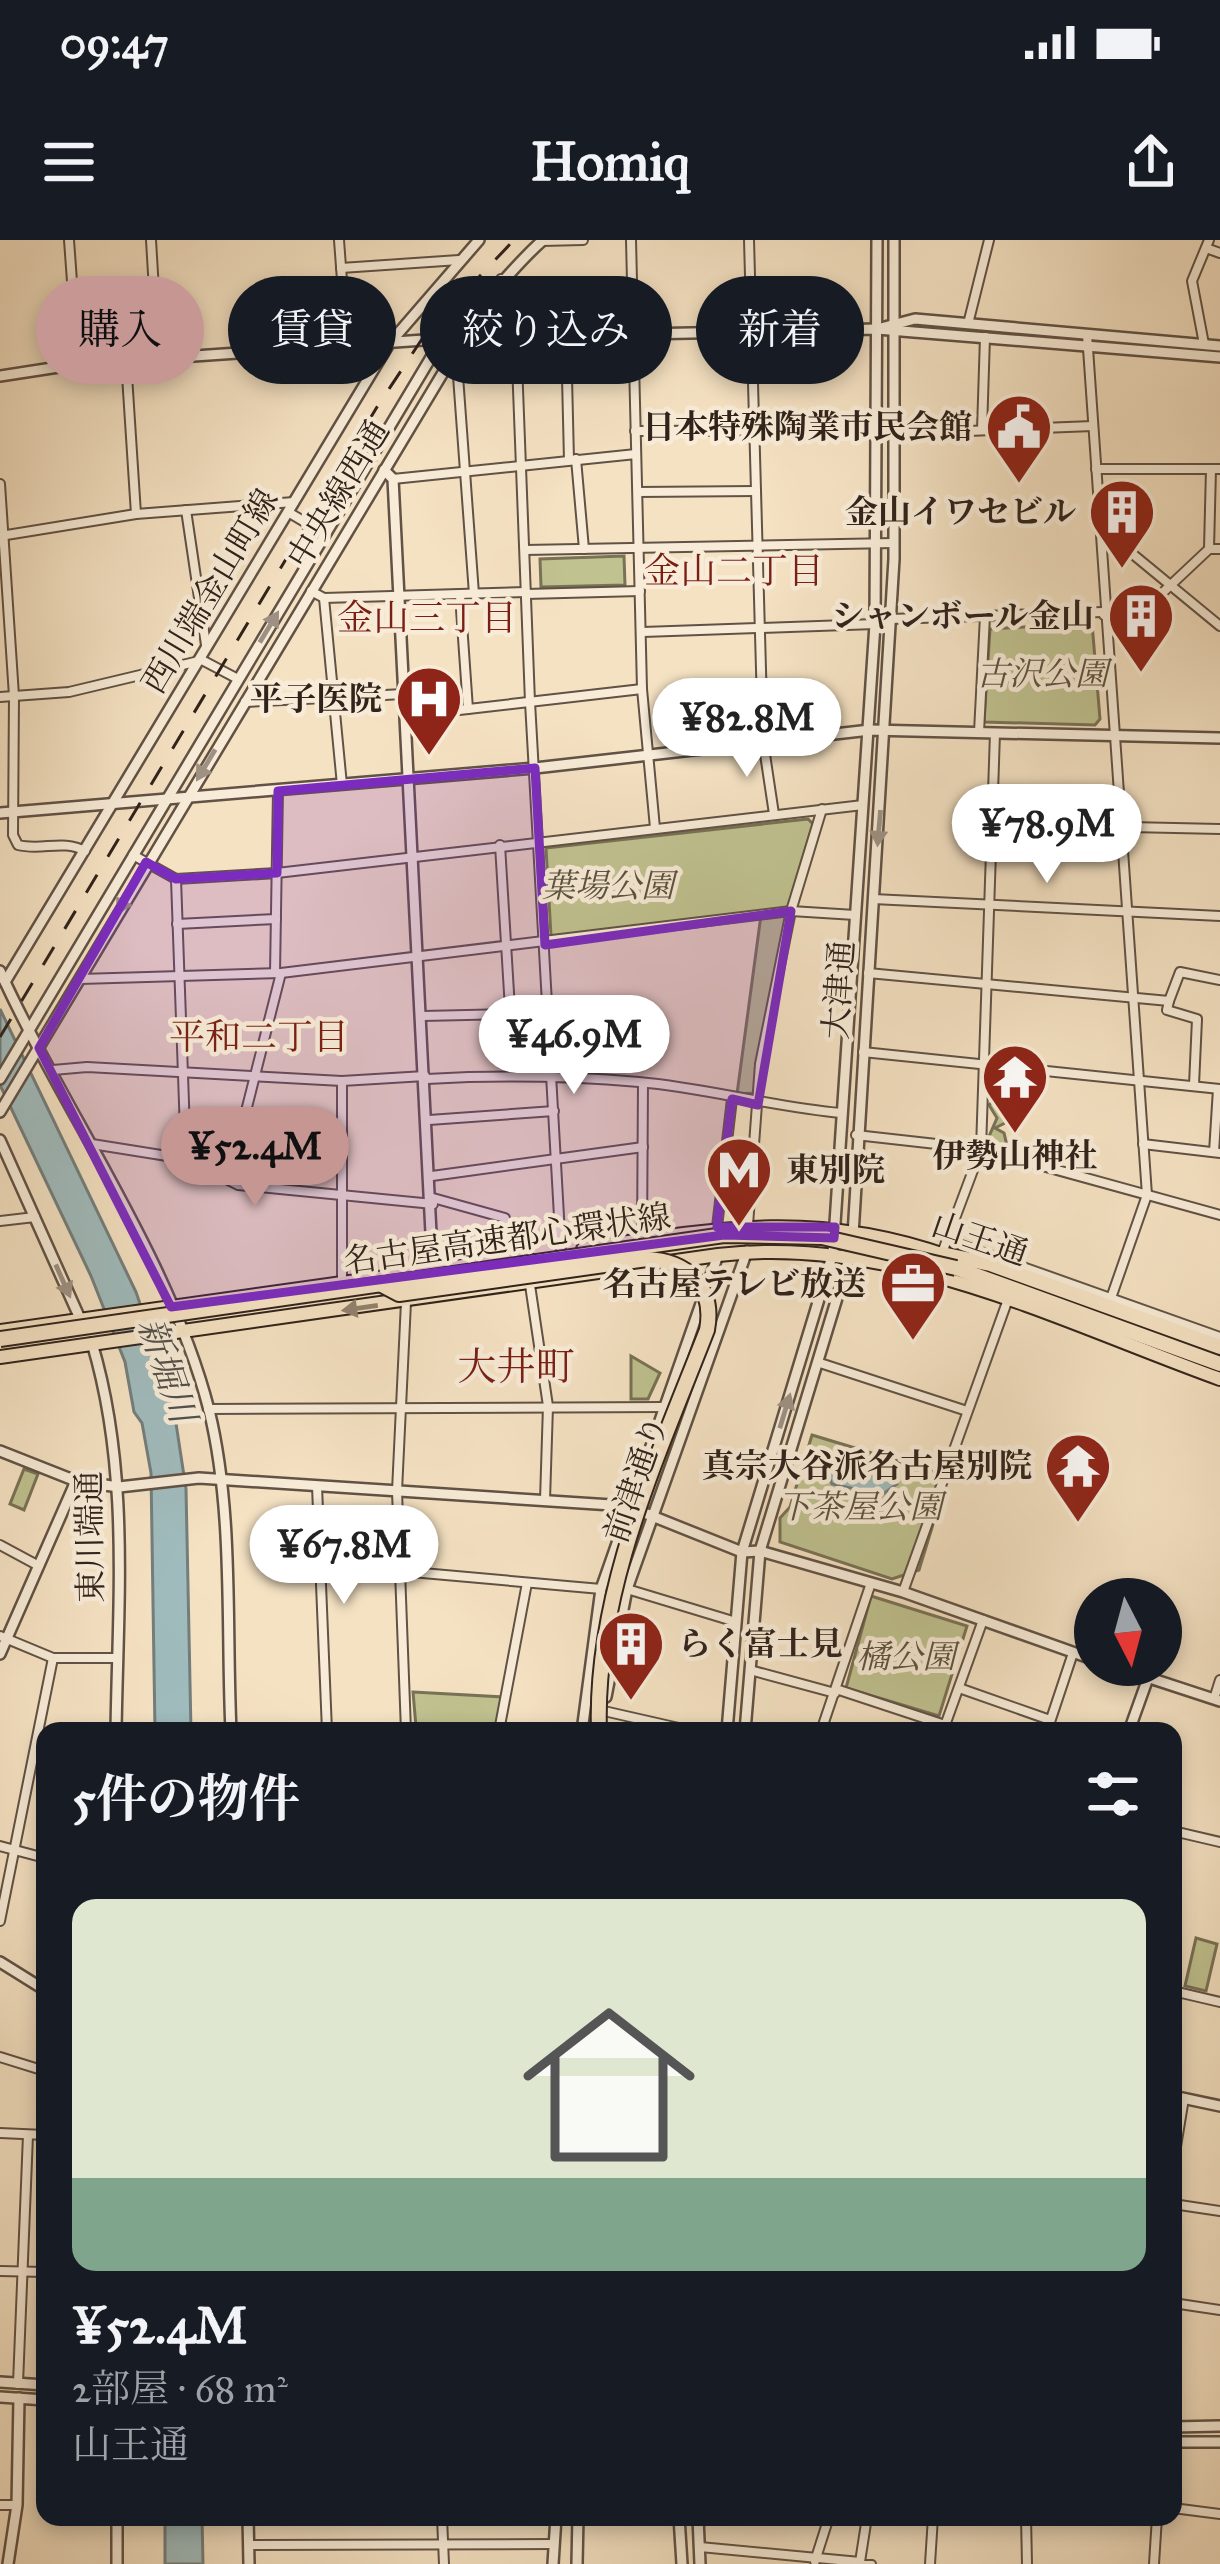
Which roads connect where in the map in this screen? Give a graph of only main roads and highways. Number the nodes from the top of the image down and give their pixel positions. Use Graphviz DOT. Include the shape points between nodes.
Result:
graph roads {
  1 [pos="944,1247"];
  2 [pos="382,1285"];
  3 [pos="0,1335"];
  4 [pos="1220,1350"];
  5 [pos="0,1357"];
  6 [pos="1220,1364"];
  7 [pos="1220,1379"];
  8 [pos="600,1722"];
  1 -- 3 [label="main road, 山王通, bridge" via="835,1227 717,1227"];
  1 -- 4 [label="main road, 山王通"];
  1 -- 4 [label="highway"];
  2 -- 3 [label="highway, 名古屋高速都心環状線, bridge"];
  2 -- 6 [label="highway, 名古屋高速都心環状線, bridge" via="724,1235 800,1234 903,1251"];
  2 -- 8 [label="highway, bridge" via="399,1294 668,1260 707,1297 707,1330 617,1584 597,1686"];
  7 -- 5 [label="main road, 山王通, one-way" via="904,1265 747,1251"];
}
